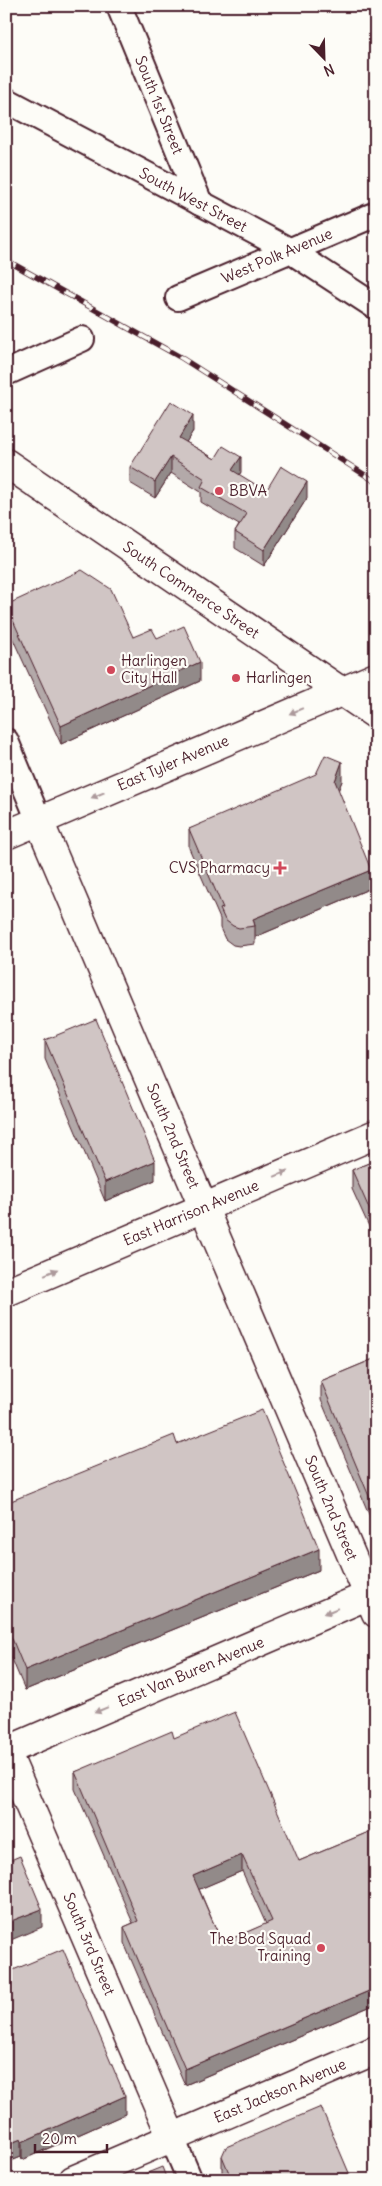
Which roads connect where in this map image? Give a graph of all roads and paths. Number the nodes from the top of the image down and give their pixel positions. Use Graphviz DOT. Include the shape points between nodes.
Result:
graph roads {
  1 [pos="119,6"];
  2 [pos="6,100"];
  3 [pos="200,203"];
  4 [pos="376,214"];
  5 [pos="289,250"];
  6 [pos="178,298"];
  7 [pos="376,307"];
  8 [pos="82,339"];
  9 [pos="6,373"];
  10 [pos="9,467"];
  11 [pos="376,677"];
  12 [pos="341,692"];
  13 [pos="376,715"];
  14 [pos="6,741"];
  15 [pos="39,820"];
  16 [pos="6,834"];
  17 [pos="376,1134"];
  18 [pos="204,1207"];
  19 [pos="6,1292"];
  20 [pos="373,1600"];
  21 [pos="6,1751"];
  22 [pos="376,2050"];
  23 [pos="172,2138"];
  24 [pos="73,2180"];
  25 [pos="190,2180"];
  1 -- 3 [label="street, South 1st Street"];
  2 -- 3 [label="street, South West Street"];
  3 -- 5 [label="street, South West Street"];
  4 -- 5 [label="street, West Polk Avenue"];
  5 -- 6 [label="street, West Polk Avenue"];
  5 -- 7 [label="street, South West Street"];
  8 -- 9 [label="street"];
  10 -- 12 [label="street, South Commerce Street"];
  11 -- 12 [label="street, East Tyler Avenue"];
  12 -- 13 [label="street, South Commerce Street"];
  12 -- 15 [label="street, East Tyler Avenue, one-way"];
  14 -- 15 [label="street, South 2nd Street"];
  15 -- 16 [label="street, East Tyler Avenue"];
  15 -- 18 [label="street, South 2nd Street"];
  18 -- 17 [label="street, East Harrison Avenue, one-way"];
  19 -- 18 [label="street, East Harrison Avenue, one-way"];
  18 -- 20 [label="street, South 2nd Street"];
  20 -- 21 [label="street, East Van Buren Avenue, one-way"];
  21 -- 23 [label="street, South 3rd Street"];
  22 -- 23 [label="street, East Jackson Avenue"];
  23 -- 24 [label="street, East Jackson Avenue"];
  23 -- 25 [label="street"];
}
